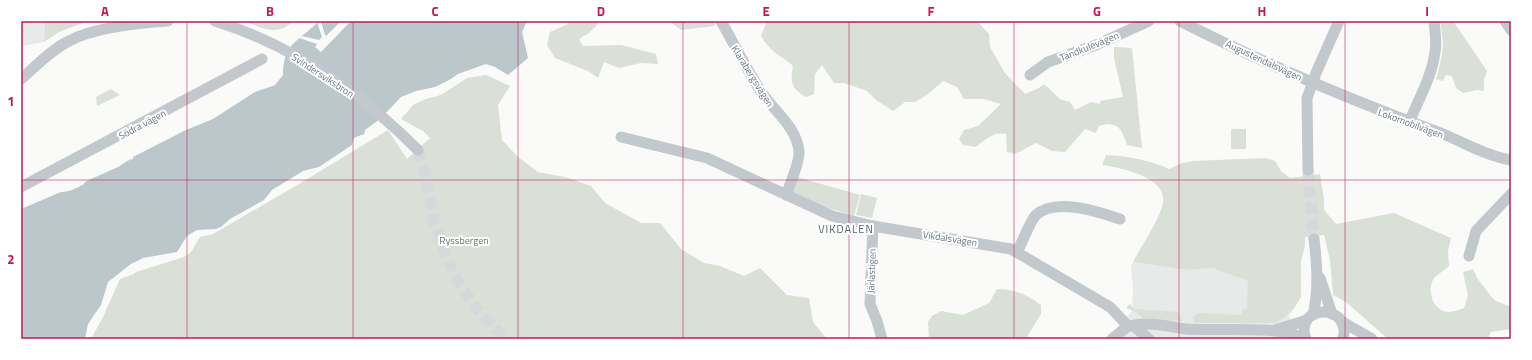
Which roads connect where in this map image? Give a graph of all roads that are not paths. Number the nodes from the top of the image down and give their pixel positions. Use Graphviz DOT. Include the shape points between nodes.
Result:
graph roads {
  1 [pos="168,21"];
  2 [pos="215,21"];
  3 [pos="721,21"];
  4 [pos="1149,21"];
  5 [pos="1180,21"];
  6 [pos="1339,21"];
  7 [pos="1434,21"];
  8 [pos="1505,21"];
  9 [pos="1511,30"];
  10 [pos="262,59"];
  11 [pos="1030,75"];
  12 [pos="21,79"];
  13 [pos="1312,82"];
  14 [pos="1409,123"];
  15 [pos="620,137"];
  16 [pos="418,150"];
  17 [pos="1511,160"];
  18 [pos="1308,170"];
  19 [pos="21,187"];
  20 [pos="1511,194"];
  21 [pos="786,195"];
  22 [pos="1120,219"];
  23 [pos="873,226"];
  24 [pos="1314,239"];
  25 [pos="1017,252"];
  26 [pos="1469,256"];
  27 [pos="1317,269"];
  28 [pos="1310,318"];
  29 [pos="1336,318"];
  30 [pos="1131,326"];
  31 [pos="1272,331"];
  32 [pos="882,339"];
  33 [pos="1112,339"];
  34 [pos="1149,339"];
  35 [pos="1305,339"];
  36 [pos="1342,339"];
  37 [pos="1372,339"];
  1 -- 12 [label="street" via="87,32 58,48"];
  2 -- 16 [label="street, Svindersviksbron" via="285,50 336,81 381,115"];
  3 -- 21 [label="street, Klarabergsvägen" via="761,91 776,112 787,121 795,139 799,156"];
  4 -- 11 [label="street, Tändkulevägen" via="1096,45 1048,62"];
  5 -- 13 [label="street, Augustendalsvägen"];
  6 -- 13 [label="street"];
  7 -- 14 [label="street" via="1434,62"];
  8 -- 9 [label="street"];
  10 -- 19 [label="street, Södra vägen"];
  13 -- 14 [label="street, Lokomobilvägen"];
  13 -- 18 [label="street, Augustendalsvägen" via="1306,104"];
  14 -- 17 [label="street, Lokomobilvägen" via="1487,154"];
  15 -- 21 [label="street, Vikdalsvägen" via="707,158"];
  20 -- 26 [label="street" via="1476,231"];
  21 -- 23 [label="street, Vikdalsvägen" via="832,216"];
  22 -- 25 [label="street" via="1085,208 1049,208 1035,216"];
  23 -- 25 [label="street, Vikdalsvägen" via="1001,246"];
  23 -- 32 [label="street, Järlastigen" via="870,304"];
  24 -- 27 [label="street"];
  25 -- 30 [label="street, Vikdalsvägen" via="1110,307"];
  27 -- 28 [label="street" via="1316,298"];
  27 -- 29 [label="street"];
  28 -- 29 [label="street" via="1322,311 1329,312"];
  28 -- 31 [label="street"];
  28 -- 35 [label="street" via="1304,328"];
  29 -- 36 [label="street" via="1343,328"];
  29 -- 37 [label="street"];
  30 -- 31 [label="street" via="1142,324 1186,329"];
  30 -- 33 [label="street"];
  30 -- 34 [label="street, Vikdalsvägen"];
  31 -- 35 [label="street" via="1297,335"];
}
